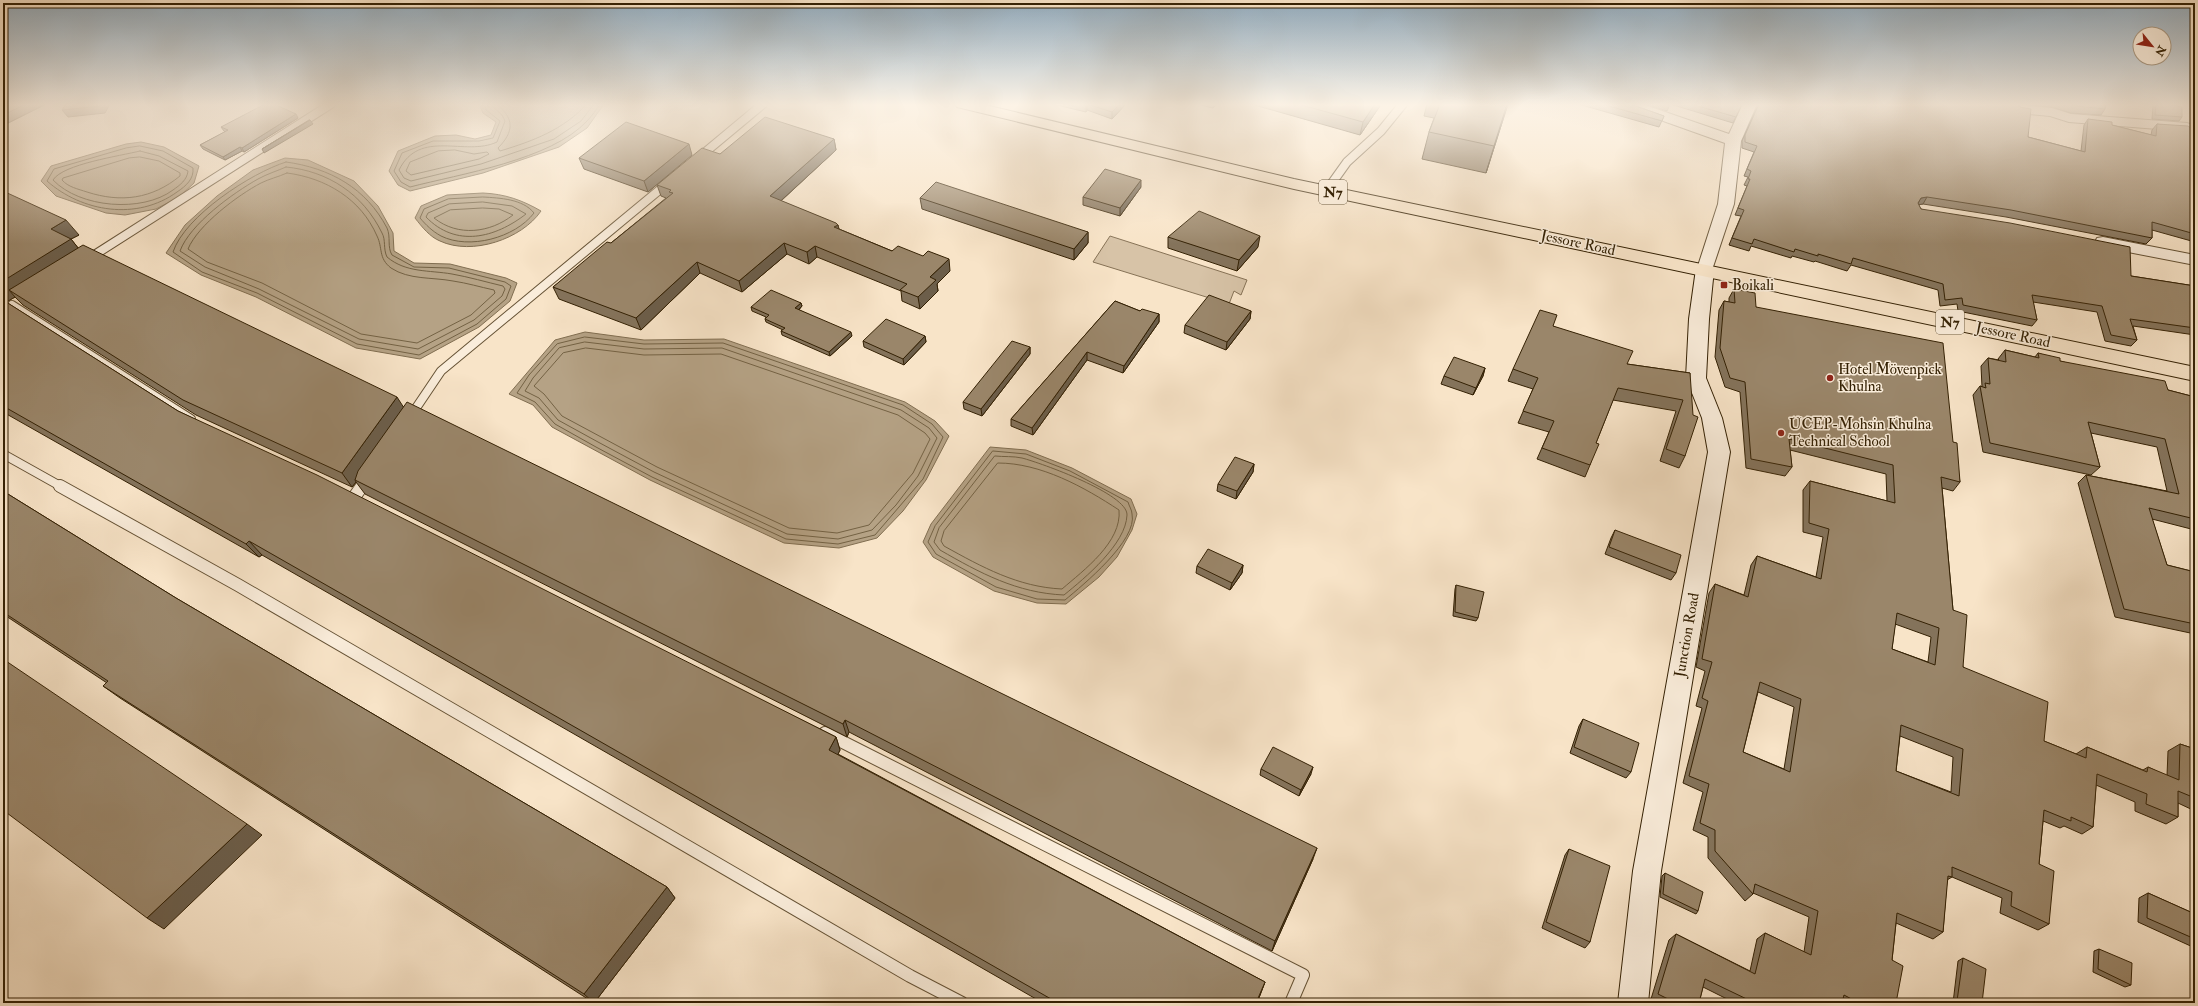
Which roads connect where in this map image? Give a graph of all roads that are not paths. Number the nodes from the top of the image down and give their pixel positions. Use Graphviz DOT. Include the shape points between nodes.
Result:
graph roads {
  1 [pos="257,151"];
  2 [pos="707,151"];
  3 [pos="1162,151"];
  4 [pos="1359,151"];
  5 [pos="1732,151"];
  6 [pos="691,164"];
  7 [pos="679,174"];
  8 [pos="1327,190"];
  9 [pos="2086,239"];
  10 [pos="2195,260"];
  11 [pos="78,265"];
  12 [pos="1705,269"];
  13 [pos="11,306"];
  14 [pos="2195,374"];
  15 [pos="200,424"];
  16 [pos="403,427"];
  17 [pos="3,454"];
  18 [pos="372,471"];
  19 [pos="355,496"];
  20 [pos="818,730"];
  21 [pos="962,1003"];
  22 [pos="1291,1003"];
  23 [pos="1633,1003"];
  1 -- 11 [label="lane"];
  2 -- 6 [label="lane"];
  3 -- 8 [label="highway, Jessore Road / N7"];
  4 -- 8 [label="lane" via="1347,162"];
  5 -- 12 [label="street" via="1726,204"];
  7 -- 16 [label="lane" via="441,371"];
  8 -- 12 [label="highway, Jessore Road / N7"];
  9 -- 10 [label="street"];
  12 -- 14 [label="highway, Jessore Road / N7"];
  12 -- 23 [label="main road, Junction Road" via="1696,378 1712,418 1719,452 1647,871"];
  13 -- 15 [label="lane"];
  17 -- 21 [label="lane" via="238,585 910,976"];
  18 -- 19 [label="lane"];
  20 -- 22 [label="lane" via="1302,975"];
}
